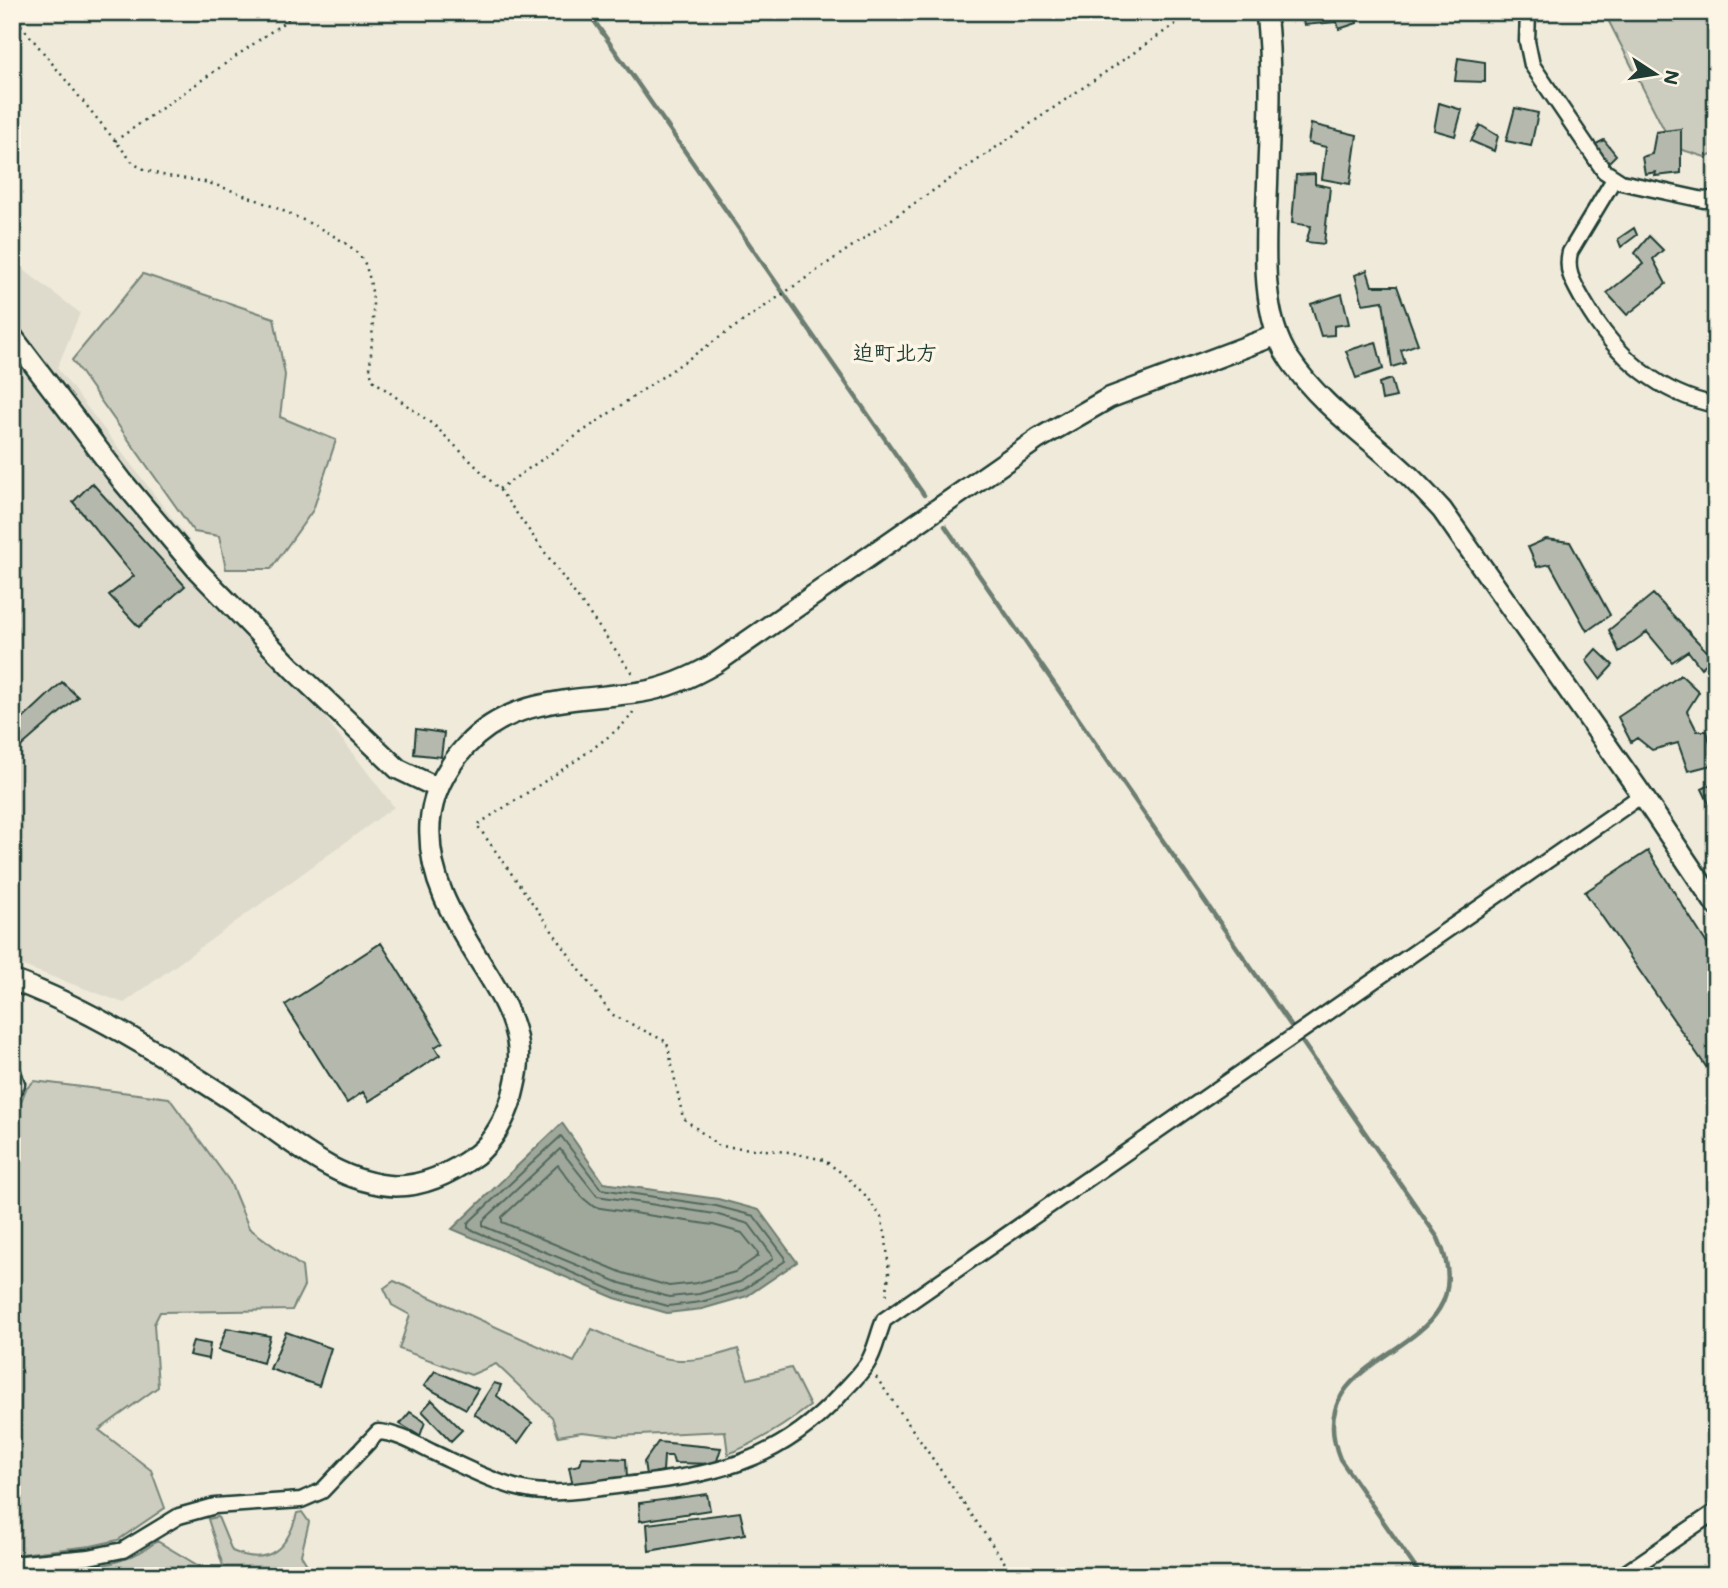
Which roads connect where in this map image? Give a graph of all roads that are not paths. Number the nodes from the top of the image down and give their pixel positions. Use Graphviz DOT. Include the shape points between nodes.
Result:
graph roads {
  1 [pos="1266,12"];
  2 [pos="1528,12"];
  3 [pos="1614,179"];
  4 [pos="1716,198"];
  5 [pos="1277,335"];
  6 [pos="12,336"];
  7 [pos="1716,405"];
  8 [pos="438,788"];
  9 [pos="1642,795"];
  10 [pos="1716,905"];
  11 [pos="12,980"];
  12 [pos="12,1069"];
  13 [pos="12,1094"];
  14 [pos="1716,1511"];
  15 [pos="12,1564"];
  16 [pos="1621,1576"];
  1 -- 5 [label="street" via="1270,81 1266,248"];
  2 -- 3 [label="street" via="1529,53 1537,77"];
  3 -- 4 [label="street" via="1704,200"];
  3 -- 7 [label="street" via="1570,252 1569,275 1598,326 1626,359 1668,389"];
  5 -- 8 [label="street" via="1143,384 1072,418 716,663 669,686 543,703 502,718 467,746"];
  5 -- 9 [label="street" via="1289,359 1317,394 1442,510"];
  6 -- 8 [label="street" via="123,482 198,571 397,769"];
  8 -- 11 [label="street" via="430,829 433,866 450,913 509,1013 518,1047 518,1076 510,1106 483,1149 460,1167 407,1186 378,1185 344,1175 149,1049"];
  9 -- 10 [label="street"];
  9 -- 15 [label="street" via="884,1320 867,1364 825,1412 765,1453 686,1478 546,1494 513,1487 392,1433 377,1432 321,1491 301,1500 215,1506 179,1516 123,1550 89,1558"];
  12 -- 13 [label="street" via="17,1084"];
  14 -- 16 [label="street"];
}
